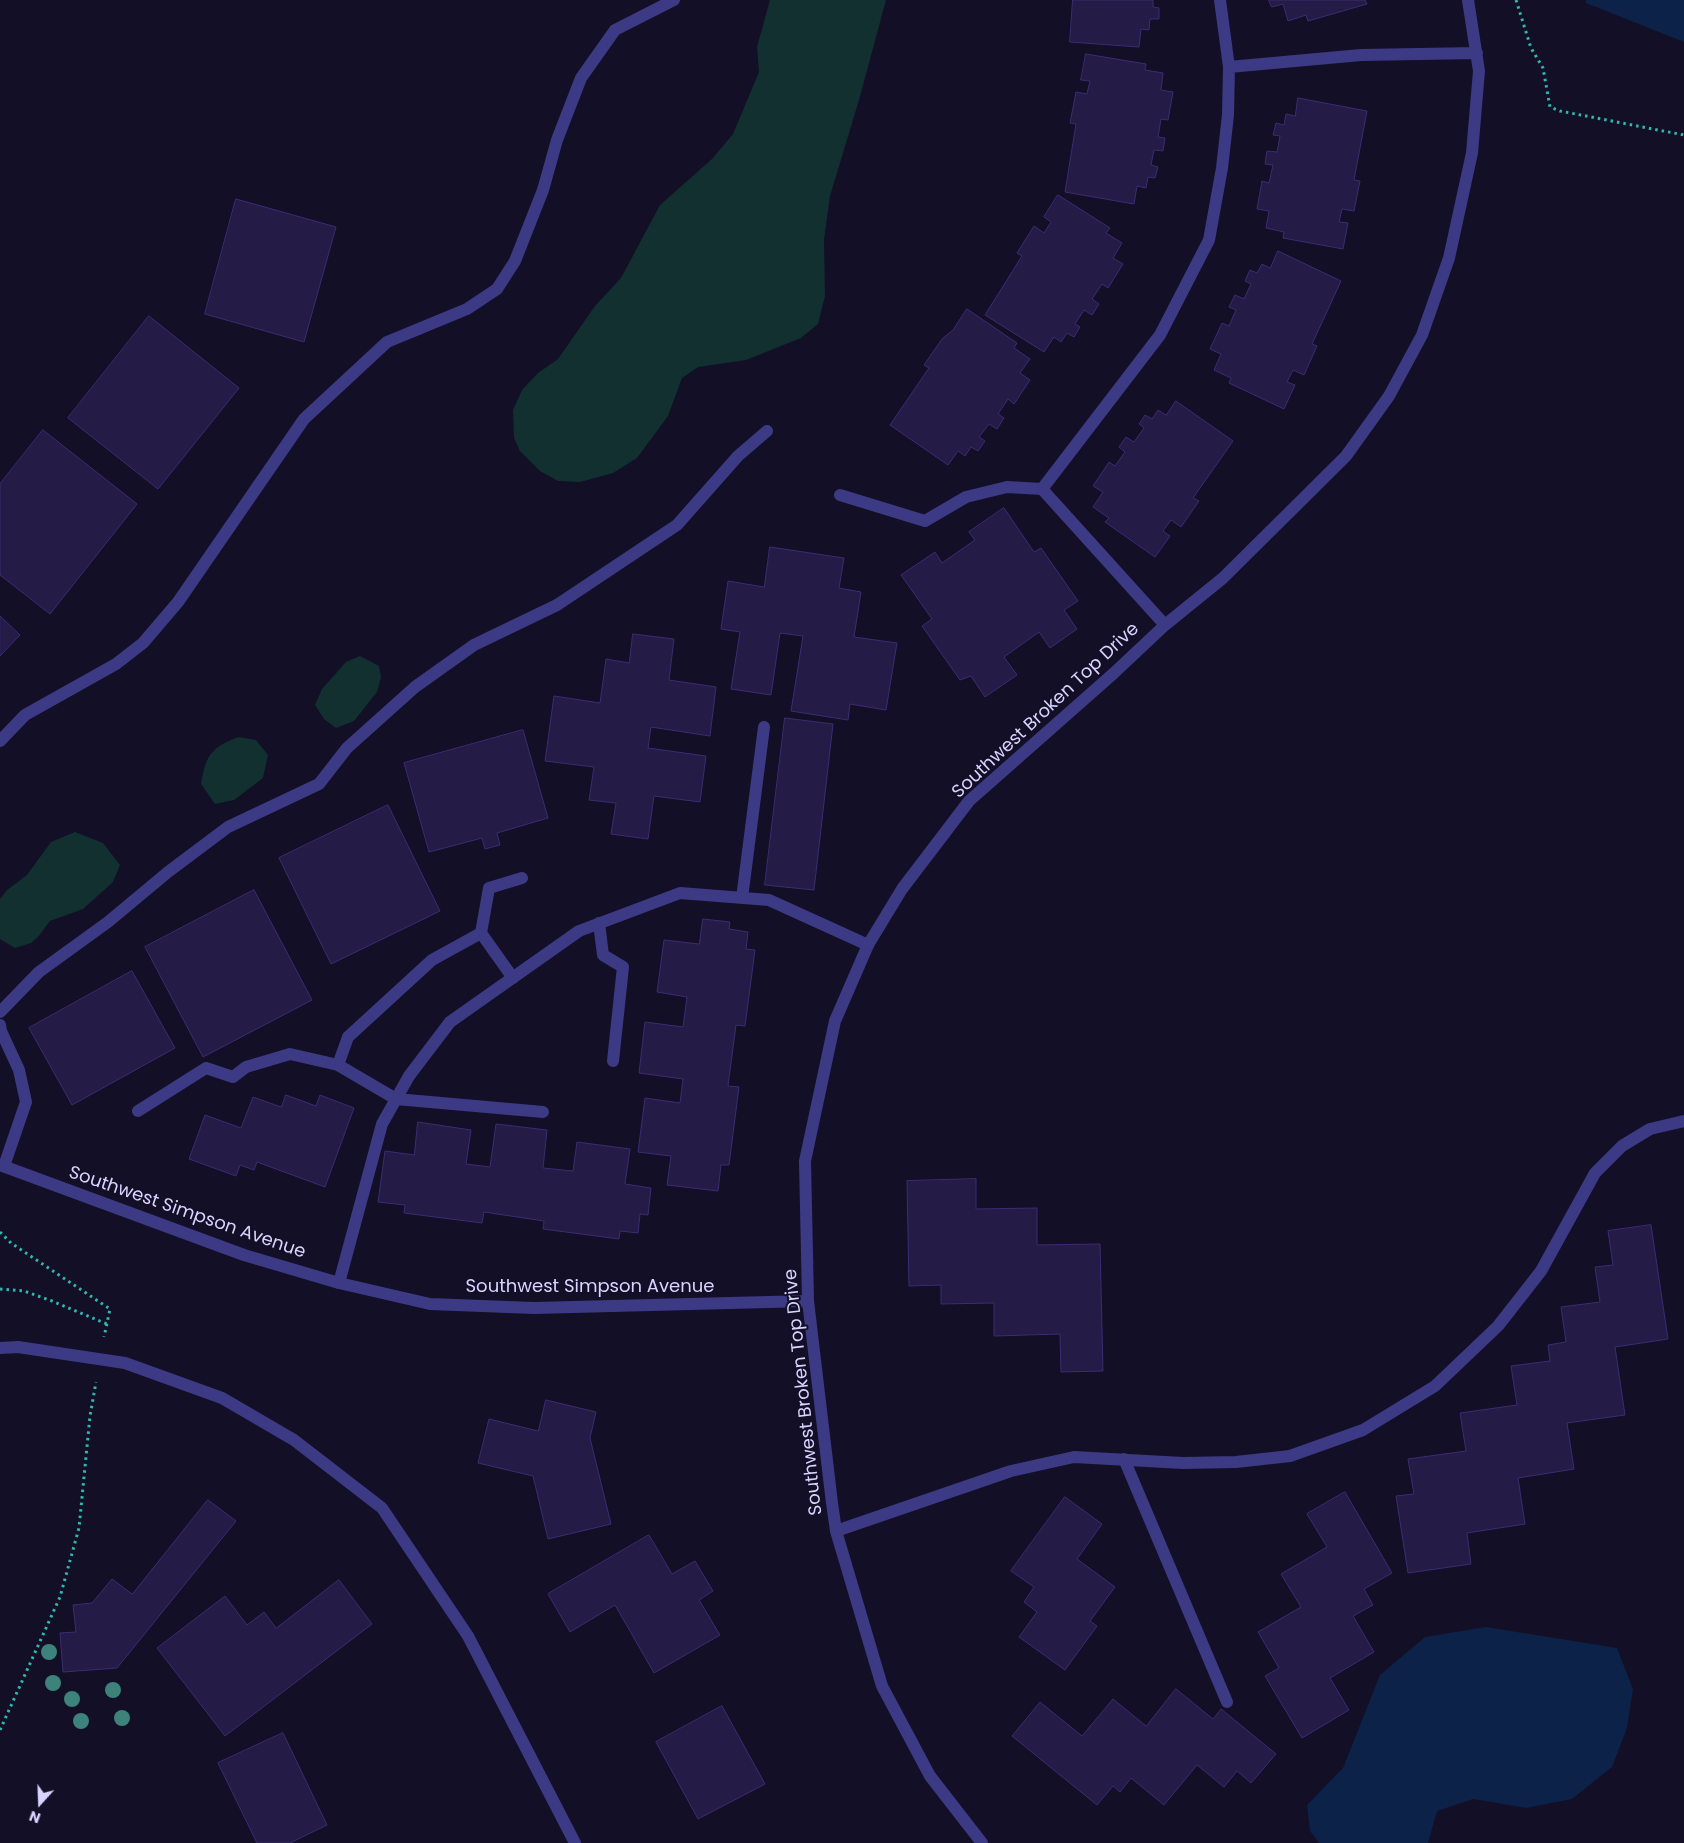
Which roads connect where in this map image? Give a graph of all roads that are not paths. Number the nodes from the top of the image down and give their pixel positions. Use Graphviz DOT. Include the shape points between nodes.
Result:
graph roads {
  1 [pos="674,0"];
  2 [pos="1220,0"];
  3 [pos="1468,0"];
  4 [pos="1477,53"];
  5 [pos="1230,67"];
  6 [pos="767,431"];
  7 [pos="1042,489"];
  8 [pos="840,495"];
  9 [pos="1165,625"];
  10 [pos="764,728"];
  11 [pos="0,741"];
  12 [pos="522,878"];
  13 [pos="742,898"];
  14 [pos="599,923"];
  15 [pos="481,933"];
  16 [pos="868,945"];
  17 [pos="512,978"];
  18 [pos="0,1012"];
  19 [pos="0,1025"];
  20 [pos="612,1061"];
  21 [pos="338,1065"];
  22 [pos="396,1098"];
  23 [pos="138,1111"];
  24 [pos="543,1112"];
  25 [pos="1684,1121"];
  26 [pos="1,1165"];
  27 [pos="339,1283"];
  28 [pos="808,1301"];
  29 [pos="0,1348"];
  30 [pos="1124,1459"];
  31 [pos="836,1531"];
  32 [pos="1227,1702"];
  33 [pos="575,1843"];
  34 [pos="982,1843"];
  1 -- 11 [label="street" via="615,30 582,78 515,261 496,289 468,309 388,342 304,419 178,602 143,643 116,664 25,715"];
  2 -- 5 [label="street"];
  3 -- 4 [label="street, Southwest Broken Top Drive"];
  4 -- 5 [label="street" via="1361,55"];
  4 -- 9 [label="street, Southwest Broken Top Drive" via="1479,71 1472,153 1449,258 1422,335 1389,396 1346,456 1223,578"];
  5 -- 7 [label="street" via="1225,142 1209,240 1160,335"];
  6 -- 18 [label="street" via="738,456 676,525 557,605 474,645 415,688 348,748 318,784 228,827 39,972"];
  7 -- 8 [label="street" via="1007,487 966,497 925,520"];
  7 -- 9 [label="street"];
  9 -- 16 [label="street, Southwest Broken Top Drive" via="969,801 902,889"];
  10 -- 13 [label="street"];
  12 -- 15 [label="street" via="489,888"];
  13 -- 14 [label="street" via="680,894"];
  13 -- 16 [label="street" via="769,900"];
  14 -- 17 [label="street" via="579,931"];
  14 -- 20 [label="street" via="604,955 623,967"];
  15 -- 17 [label="street"];
  15 -- 21 [label="street" via="432,960 348,1037"];
  16 -- 28 [label="street, Southwest Broken Top Drive" via="835,1021 805,1161"];
  17 -- 22 [label="street" via="450,1022 408,1076"];
  19 -- 26 [label="street" via="19,1070 26,1102"];
  21 -- 22 [label="street"];
  21 -- 23 [label="street" via="290,1054 246,1068 233,1077 206,1068"];
  22 -- 24 [label="street"];
  22 -- 27 [label="street" via="382,1124"];
  25 -- 30 [label="street" via="1650,1130 1622,1146 1595,1173 1541,1271 1498,1326 1436,1386 1363,1430 1290,1456 1183,1463"];
  26 -- 27 [label="street, Southwest Simpson Avenue" via="244,1255"];
  27 -- 28 [label="street, Southwest Simpson Avenue" via="430,1304 534,1308"];
  28 -- 31 [label="street, Southwest Broken Top Drive"];
  29 -- 33 [label="street" via="18,1347 125,1363 222,1398 294,1440 382,1508 468,1636"];
  30 -- 31 [label="street" via="1074,1457 1011,1471"];
  30 -- 32 [label="street"];
  31 -- 34 [label="street, Southwest Broken Top Drive" via="882,1686 930,1776"];
}
